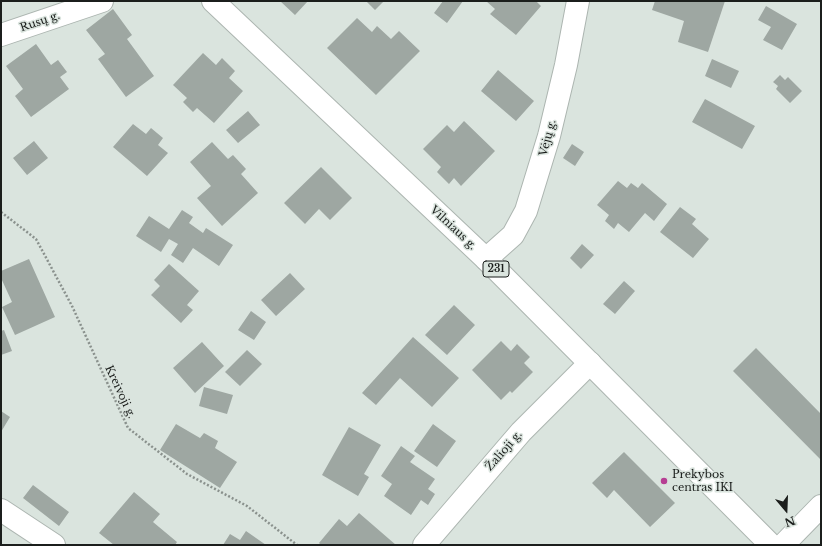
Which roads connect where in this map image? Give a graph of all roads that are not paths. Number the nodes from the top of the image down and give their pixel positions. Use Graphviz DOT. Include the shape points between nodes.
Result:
graph roads {
  1 [pos="102,1"];
  2 [pos="213,1"];
  3 [pos="578,1"];
  4 [pos="1,35"];
  5 [pos="486,258"];
  6 [pos="590,363"];
  7 [pos="821,506"];
  8 [pos="1,510"];
  9 [pos="54,545"];
  10 [pos="424,545"];
  11 [pos="772,545"];
  12 [pos="783,545"];
  1 -- 4 [label="main road, Rusų g."];
  2 -- 5 [label="main road, Vilniaus g. / 231"];
  3 -- 5 [label="main road, Vėjų g." via="549,136 526,212 513,235"];
  5 -- 6 [label="main road, Vilniaus g. / 231"];
  6 -- 10 [label="main road, Žalioji g." via="521,432"];
  6 -- 11 [label="main road, Vilniaus g. / 231"];
  7 -- 12 [label="main road"];
  8 -- 9 [label="main road"];
}
